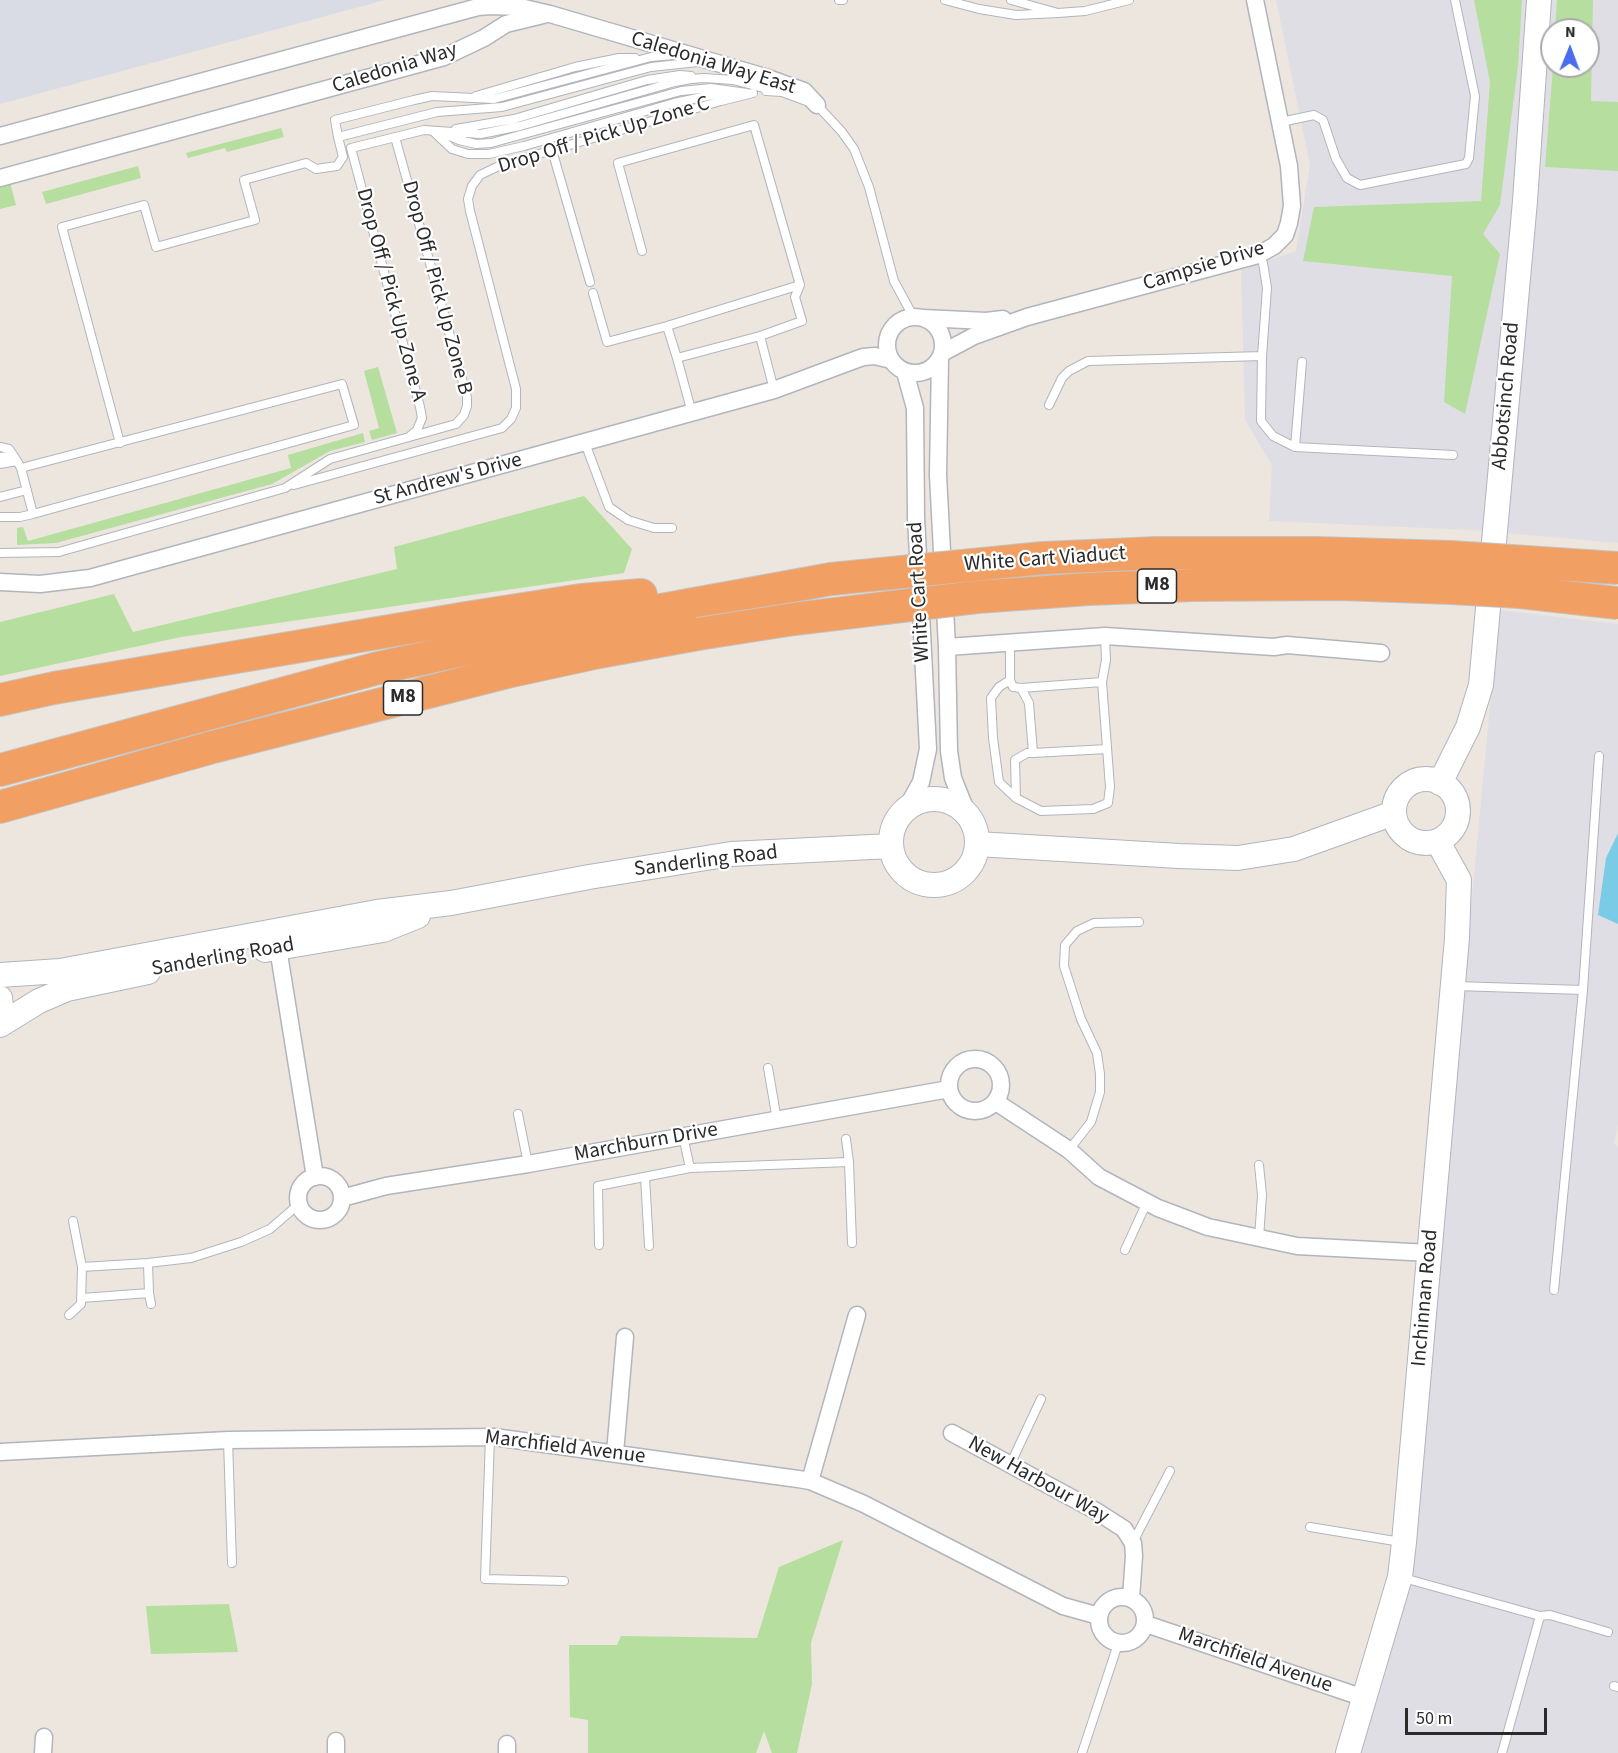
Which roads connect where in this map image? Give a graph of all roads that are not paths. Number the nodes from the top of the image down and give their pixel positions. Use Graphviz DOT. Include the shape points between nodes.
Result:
graph roads {
  1 [pos="838,0"];
  2 [pos="843,0"];
  3 [pos="945,0"];
  4 [pos="1011,0"];
  5 [pos="1129,0"];
  6 [pos="1255,0"];
  7 [pos="1455,0"];
  8 [pos="1539,0"];
  9 [pos="1058,13"];
  10 [pos="550,14"];
  11 [pos="685,54"];
  12 [pos="711,61"];
  13 [pos="771,90"];
  14 [pos="753,93"];
  15 [pos="817,105"];
  16 [pos="1281,122"];
  17 [pos="437,131"];
  18 [pos="0,136"];
  19 [pos="338,137"];
  20 [pos="395,137"];
  21 [pos="552,150"];
  22 [pos="0,178"];
  23 [pos="642,251"];
  24 [pos="1258,255"];
  25 [pos="590,282"];
  26 [pos="800,285"];
  27 [pos="593,293"];
  28 [pos="1027,317"];
  29 [pos="918,318"];
  30 [pos="667,326"];
  31 [pos="760,336"];
  32 [pos="941,356"];
  33 [pos="1262,356"];
  34 [pos="677,358"];
  35 [pos="891,360"];
  36 [pos="1302,362"];
  37 [pos="905,372"];
  38 [pos="774,390"];
  39 [pos="1049,405"];
  40 [pos="692,413"];
  41 [pos="408,437"];
  42 [pos="120,443"];
  43 [pos="585,443"];
  44 [pos="0,447"];
  45 [pos="1295,447"];
  46 [pos="1453,455"];
  47 [pos="0,457"];
  48 [pos="0,464"];
  49 [pos="19,464"];
  50 [pos="285,488"];
  51 [pos="27,490"];
  52 [pos="0,497"];
  53 [pos="33,514"];
  54 [pos="0,517"];
  55 [pos="672,528"];
  56 [pos="0,553"];
  57 [pos="1618,568"];
  58 [pos="0,582"];
  59 [pos="1618,603"];
  60 [pos="583,612"];
  61 [pos="1105,636"];
  62 [pos="1010,643"];
  63 [pos="947,647"];
  64 [pos="1381,653"];
  65 [pos="1010,680"];
  66 [pos="1102,682"];
  67 [pos="1021,688"];
  68 [pos="0,700"];
  69 [pos="213,747"];
  70 [pos="1107,748"];
  71 [pos="1030,753"];
  72 [pos="1599,756"];
  73 [pos="0,770"];
  74 [pos="1440,783"];
  75 [pos="1016,798"];
  76 [pos="0,807"];
  77 [pos="906,810"];
  78 [pos="1394,813"];
  79 [pos="969,818"];
  80 [pos="0,821"];
  81 [pos="1438,842"];
  82 [pos="977,844"];
  83 [pos="891,846"];
  84 [pos="451,903"];
  85 [pos="1139,922"];
  86 [pos="278,948"];
  87 [pos="0,975"];
  88 [pos="1453,986"];
  89 [pos="1583,990"];
  90 [pos="0,998"];
  91 [pos="0,1023"];
  92 [pos="768,1068"];
  93 [pos="949,1089"];
  94 [pos="996,1102"];
  95 [pos="518,1114"];
  96 [pos="777,1120"];
  97 [pos="683,1136"];
  98 [pos="846,1139"];
  99 [pos="1069,1150"];
  100 [pos="849,1162"];
  101 [pos="528,1164"];
  102 [pos="1259,1165"];
  103 [pos="690,1168"];
  104 [pos="315,1177"];
  105 [pos="645,1177"];
  106 [pos="342,1198"];
  107 [pos="1147,1202"];
  108 [pos="299,1204"];
  109 [pos="73,1221"];
  110 [pos="1259,1238"];
  111 [pos="852,1243"];
  112 [pos="600,1245"];
  113 [pos="649,1246"];
  114 [pos="1125,1250"];
  115 [pos="1430,1253"];
  116 [pos="148,1263"];
  117 [pos="81,1268"];
  118 [pos="1554,1290"];
  119 [pos="149,1293"];
  120 [pos="82,1298"];
  121 [pos="151,1304"];
  122 [pos="69,1315"];
  123 [pos="857,1315"];
  124 [pos="625,1337"];
  125 [pos="1041,1398"];
  126 [pos="952,1434"];
  127 [pos="490,1437"];
  128 [pos="228,1440"];
  129 [pos="0,1452"];
  130 [pos="615,1453"];
  131 [pos="1010,1465"];
  132 [pos="1170,1471"];
  133 [pos="810,1482"];
  134 [pos="1310,1527"];
  135 [pos="1404,1542"];
  136 [pos="1133,1543"];
  137 [pos="231,1563"];
  138 [pos="1400,1577"];
  139 [pos="564,1581"];
  140 [pos="1131,1598"];
  141 [pos="1099,1616"];
  142 [pos="1540,1616"];
  143 [pos="1146,1624"];
  144 [pos="1608,1632"];
  145 [pos="1118,1644"];
  146 [pos="1365,1698"];
  147 [pos="1082,1753"];
  148 [pos="1348,1753"];
  149 [pos="1503,1753"];
  1 -- 2 [label="lane"];
  3 -- 9 [label="lane" via="1016,15"];
  4 -- 9 [label="lane"];
  5 -- 9 [label="lane"];
  6 -- 16 [label="street, Campsie Drive"];
  7 -- 16 [label="lane" via="1475,96 1466,164 1360,185 1347,178 1336,159 1323,120 1314,115"];
  8 -- 74 [label="street, Abbotsinch Road" via="1525,201 1481,685 1468,727"];
  10 -- 11 [label="street, Caledonia Way East"];
  10 -- 18 [label="street, Caledonia Way" via="520,7 478,7"];
  10 -- 22 [label="street, Caledonia Way" via="506,24 444,57"];
  11 -- 12 [label="street, Caledonia Way East"];
  11 -- 19 [label="lane" via="651,57 494,99 432,96 334,120"];
  12 -- 15 [label="street, Caledonia Way East" via="804,91"];
  12 -- 19 [label="lane" via="651,67 502,108 437,112"];
  13 -- 14 [label="lane"];
  13 -- 15 [label="lane"];
  13 -- 17 [label="lane" via="733,80 704,78 675,82 481,134"];
  14 -- 17 [label="lane" via="711,88 681,91 484,144"];
  14 -- 21 [label="lane, Drop Off / Pick Up Zone C"];
  15 -- 29 [label="lane, Caledonia Way East" via="860,159 894,281"];
  16 -- 24 [label="street, Campsie Drive" via="1292,206 1285,236"];
  17 -- 20 [label="lane"];
  19 -- 42 [label="lane" via="343,157 337,166 316,169 306,164 244,180 255,220 156,248 144,205 62,227"];
  20 -- 41 [label="lane, Drop Off / Pick Up Zone A" via="351,148 420,407 422,418 417,430"];
  20 -- 41 [label="lane, Drop Off / Pick Up Zone B" via="467,397 464,415 456,424"];
  21 -- 25 [label="lane"];
  21 -- 50 [label="lane, Drop Off / Pick Up Zone C" via="480,175 468,199 516,389 516,408 511,419 502,428"];
  23 -- 26 [label="lane" via="618,163 754,125"];
  24 -- 28 [label="street, Campsie Drive"];
  24 -- 33 [label="lane" via="1267,288"];
  26 -- 30 [label="lane"];
  26 -- 31 [label="lane" via="795,297 802,321"];
  27 -- 30 [label="lane" via="606,342"];
  28 -- 29 [label="street, Campsie Drive" via="986,321"];
  28 -- 32 [label="street, Campsie Drive" via="974,336"];
  29 -- 32 [label="street" via="937,328 942,336"];
  29 -- 35 [label="street" via="897,324 891,332 887,350"];
  30 -- 34 [label="lane"];
  31 -- 34 [label="lane"];
  31 -- 38 [label="lane"];
  32 -- 37 [label="street" via="924,372"];
  32 -- 63 [label="street, White Cart Road" via="938,475"];
  33 -- 39 [label="lane" via="1088,361 1062,378"];
  33 -- 45 [label="lane" via="1261,421 1273,436"];
  34 -- 40 [label="lane"];
  35 -- 37 [label="street"];
  35 -- 38 [label="street, St Andrew's Drive" via="863,357"];
  36 -- 45 [label="lane"];
  37 -- 77 [label="street, White Cart Road" via="915,408 916,517 928,749 921,782"];
  38 -- 40 [label="street, St Andrew's Drive"];
  40 -- 43 [label="street, St Andrew's Drive"];
  41 -- 50 [label="lane" via="330,459"];
  42 -- 49 [label="lane"];
  42 -- 53 [label="lane" via="342,384 354,425"];
  43 -- 55 [label="lane" via="609,507 628,520 654,528"];
  43 -- 58 [label="street, St Andrew's Drive" via="90,578 40,584"];
  44 -- 49 [label="lane" via="9,449"];
  45 -- 46 [label="lane"];
  47 -- 49 [label="lane" via="8,456"];
  48 -- 49 [label="lane"];
  49 -- 51 [label="lane"];
  50 -- 56 [label="lane, Drop Off / Pick Up Zone C" via="59,552"];
  51 -- 52 [label="lane"];
  51 -- 53 [label="lane"];
  53 -- 54 [label="lane"];
  57 -- 60 [label="highway, White Cart Viaduct / M8, bridge" via="1318,553 1156,553 1043,558 831,579"];
  59 -- 69 [label="highway, White Cart Viaduct / M8, bridge" via="1520,592 1352,584 1194,585 977,597 698,634 594,653"];
  60 -- 68 [label="highway" via="129,675"];
  60 -- 73 [label="highway, M8"];
  61 -- 62 [label="street, White Cart Road"];
  61 -- 64 [label="street, White Cart Road"];
  61 -- 66 [label="lane"];
  62 -- 63 [label="street, White Cart Road"];
  62 -- 65 [label="lane"];
  63 -- 79 [label="street, White Cart Road" via="949,751 953,778"];
  65 -- 67 [label="lane" via="1013,687"];
  65 -- 75 [label="lane" via="991,698 993,738 999,782"];
  66 -- 67 [label="lane"];
  66 -- 70 [label="lane"];
  67 -- 71 [label="lane" via="1029,703"];
  69 -- 76 [label="highway, M8"];
  69 -- 80 [label="highway"];
  70 -- 71 [label="lane"];
  70 -- 75 [label="lane" via="1108,802 1093,809 1041,811"];
  71 -- 75 [label="lane" via="1015,760"];
  72 -- 89 [label="lane"];
  74 -- 78 [label="street" via="1410,783 1401,790"];
  74 -- 81 [label="street" via="1455,798 1458,812 1450,833"];
  77 -- 79 [label="street" via="935,799 955,805"];
  77 -- 83 [label="street" via="895,824"];
  78 -- 81 [label="street" via="1400,831 1409,839 1426,844"];
  78 -- 82 [label="street" via="1294,849 1238,858"];
  79 -- 82 [label="street"];
  81 -- 88 [label="street, Inchinnan Road" via="1459,880"];
  82 -- 83 [label="street" via="975,855 961,876 939,885 927,885 905,874 897,866"];
  83 -- 84 [label="street, Sanderling Road" via="731,854"];
  84 -- 86 [label="street, Sanderling Road" via="383,930"];
  84 -- 87 [label="street, Sanderling Road" via="377,912 60,971"];
  85 -- 99 [label="lane" via="1094,923 1077,931 1065,945 1064,966 1080,1018 1097,1053 1100,1074 1100,1092 1091,1122"];
  86 -- 91 [label="street, Sanderling Road" via="89,983 39,1001"];
  86 -- 104 [label="street"];
  88 -- 89 [label="lane"];
  88 -- 115 [label="street, Inchinnan Road"];
  89 -- 118 [label="lane"];
  90 -- 91 [label="street"];
  92 -- 96 [label="lane"];
  93 -- 94 [label="street" via="955,1102 971,1111 989,1108"];
  93 -- 94 [label="street" via="953,1070 959,1064 982,1059 996,1068 1000,1076 1001,1093"];
  93 -- 96 [label="street, Marchburn Drive"];
  94 -- 99 [label="street"];
  95 -- 101 [label="lane"];
  96 -- 97 [label="street, Marchburn Drive"];
  97 -- 101 [label="street, Marchburn Drive"];
  97 -- 103 [label="lane"];
  98 -- 100 [label="lane"];
  99 -- 107 [label="street" via="1099,1177"];
  100 -- 103 [label="lane"];
  100 -- 111 [label="lane"];
  101 -- 106 [label="street, Marchburn Drive" via="386,1186"];
  102 -- 110 [label="lane"];
  103 -- 105 [label="lane"];
  104 -- 106 [label="street" via="336,1183"];
  104 -- 108 [label="street" via="301,1187"];
  105 -- 112 [label="lane" via="598,1186"];
  105 -- 113 [label="lane"];
  106 -- 108 [label="street" via="338,1211 320,1220 306,1216"];
  107 -- 110 [label="street" via="1208,1227"];
  107 -- 114 [label="lane"];
  108 -- 116 [label="lane" via="270,1229 241,1242 191,1258"];
  109 -- 117 [label="lane"];
  110 -- 115 [label="street" via="1297,1246"];
  115 -- 135 [label="street, Inchinnan Road"];
  116 -- 117 [label="lane"];
  116 -- 119 [label="lane"];
  117 -- 120 [label="lane"];
  119 -- 120 [label="lane"];
  119 -- 121 [label="lane"];
  120 -- 122 [label="lane"];
  123 -- 133 [label="street"];
  124 -- 130 [label="street"];
  125 -- 131 [label="lane"];
  126 -- 131 [label="street, New Harbour Way"];
  127 -- 128 [label="street, Marchfield Avenue"];
  127 -- 130 [label="street, Marchfield Avenue"];
  127 -- 139 [label="lane" via="485,1579"];
  128 -- 129 [label="street, Marchfield Avenue"];
  128 -- 137 [label="lane"];
  130 -- 133 [label="street, Marchfield Avenue"];
  131 -- 136 [label="street, New Harbour Way" via="1096,1511 1124,1529"];
  132 -- 136 [label="lane"];
  133 -- 141 [label="street, Marchfield Avenue" via="864,1504 1063,1606"];
  134 -- 135 [label="lane"];
  135 -- 138 [label="street, Inchinnan Road"];
  136 -- 140 [label="street"];
  138 -- 142 [label="lane"];
  138 -- 146 [label="street, Inchinnan Road"];
  140 -- 141 [label="street" via="1107,1602"];
  140 -- 143 [label="street" via="1143,1608"];
  141 -- 145 [label="street" via="1105,1637"];
  142 -- 144 [label="lane" via="1550,1615"];
  142 -- 149 [label="lane"];
  143 -- 145 [label="street" via="1133,1641"];
  143 -- 146 [label="street, Marchfield Avenue"];
  145 -- 147 [label="lane"];
  146 -- 148 [label="street, Inchinnan Road"];
}
